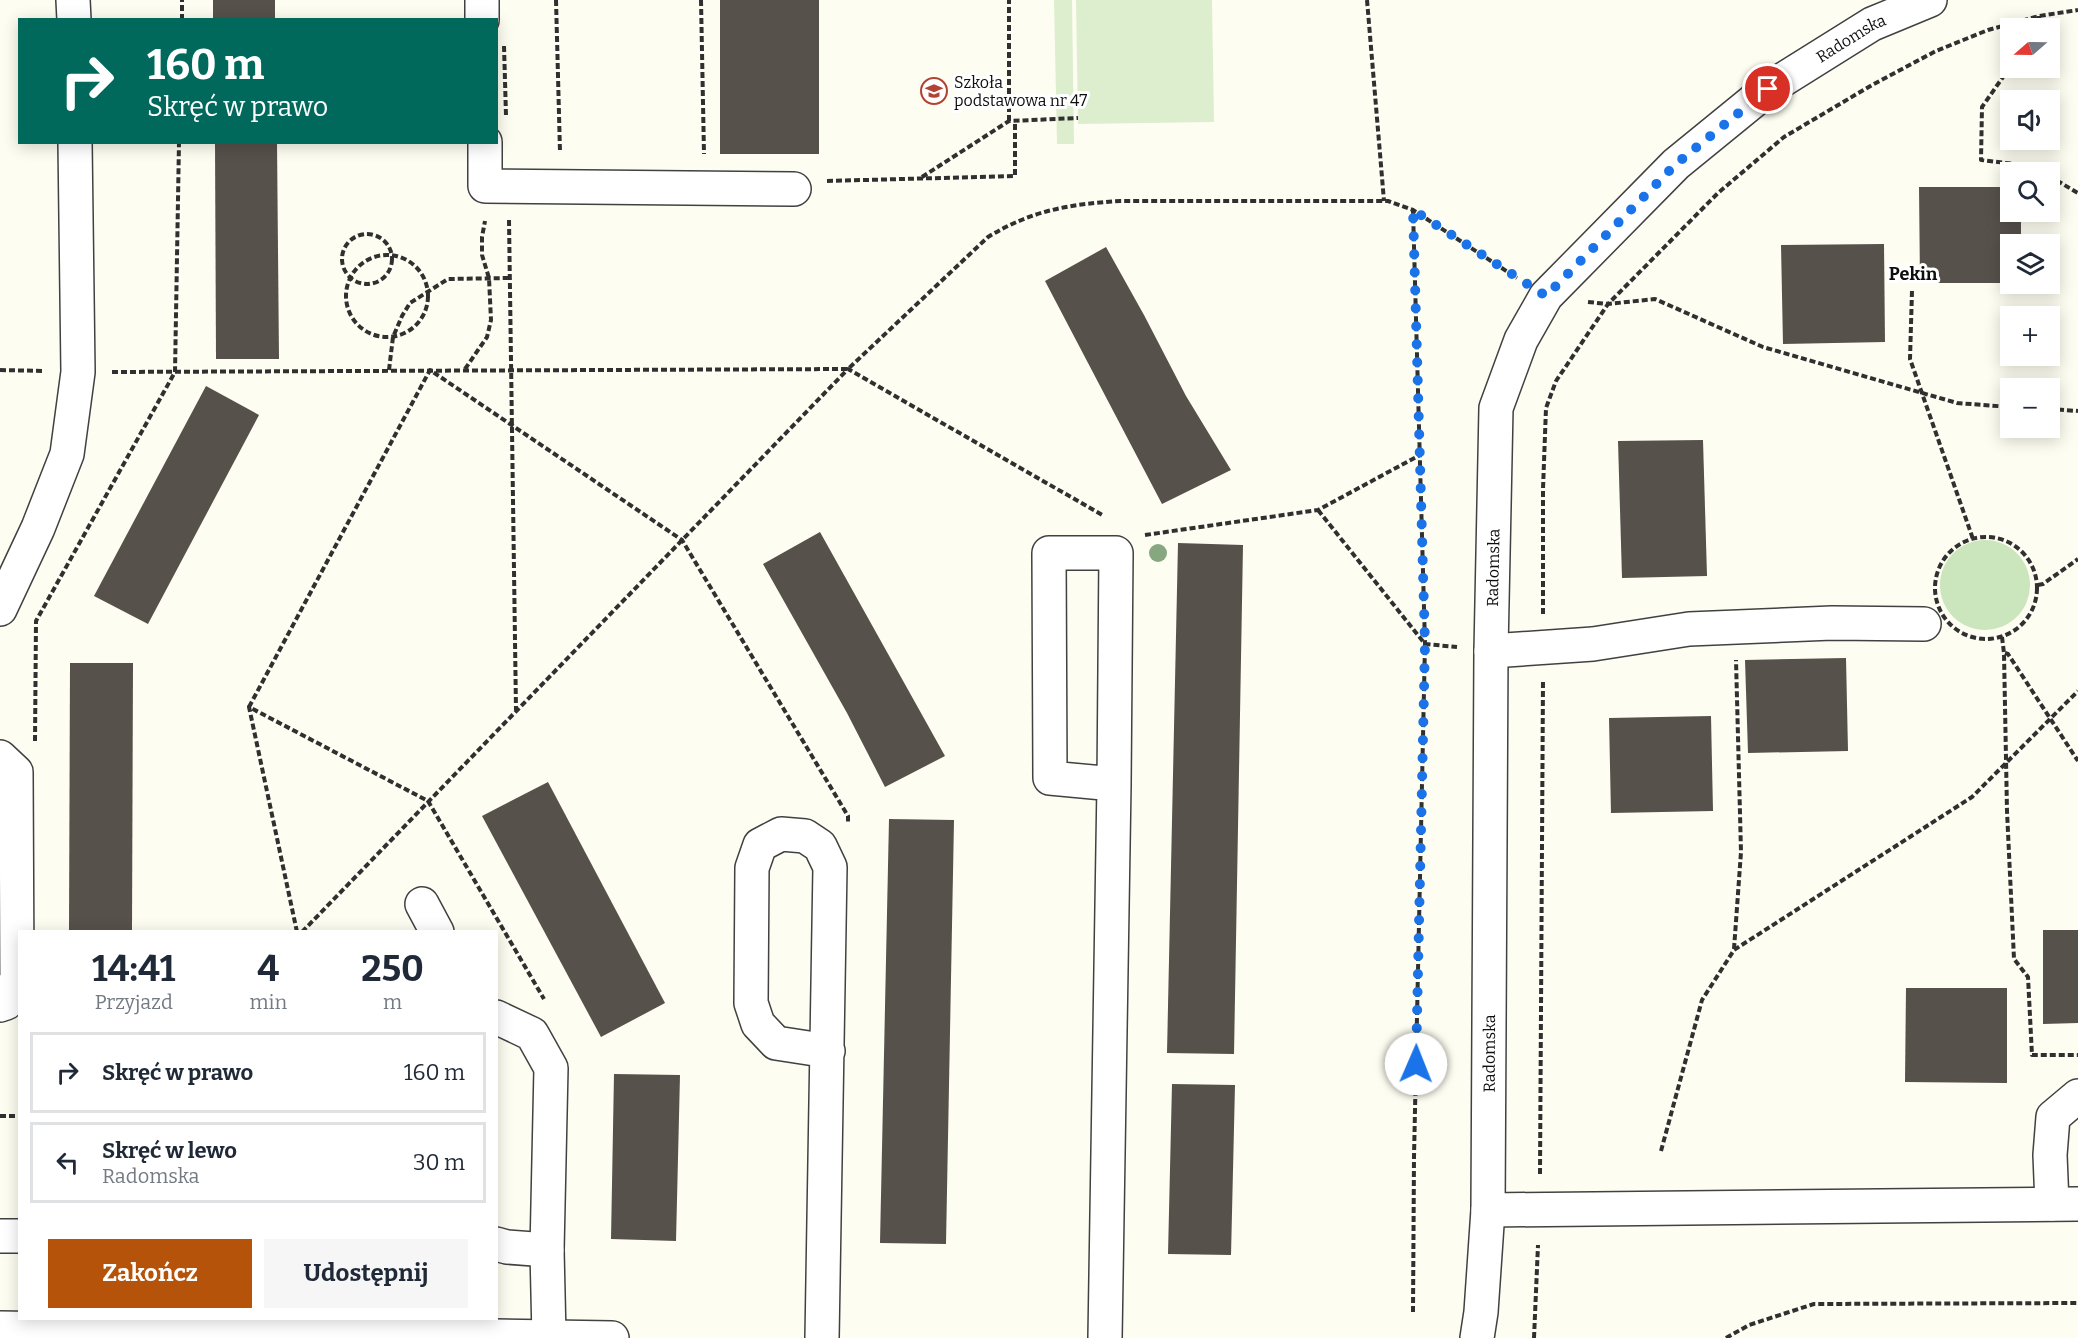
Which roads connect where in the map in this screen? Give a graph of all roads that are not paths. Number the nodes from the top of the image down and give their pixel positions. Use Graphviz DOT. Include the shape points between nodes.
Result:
graph roads {
  1 [pos="73,0"];
  2 [pos="482,0"];
  3 [pos="1930,0"];
  4 [pos="74,18"];
  5 [pos="482,18"];
  6 [pos="75,144"];
  7 [pos="485,144"];
  8 [pos="794,189"];
  9 [pos="0,609"];
  10 [pos="1924,624"];
  11 [pos="1491,651"];
  12 [pos="0,758"];
  13 [pos="1114,784"];
  14 [pos="0,1005"];
  15 [pos="498,1018"];
  16 [pos="828,1051"];
  17 [pos="2078,1096"];
  18 [pos="2065,1204"];
  19 [pos="1488,1210"];
  20 [pos="0,1236"];
  21 [pos="18,1236"];
  22 [pos="498,1245"];
  23 [pos="547,1250"];
  24 [pos="122,1324"];
  25 [pos="0,1328"];
  26 [pos="549,1337"];
  27 [pos="612,1338"];
  28 [pos="822,1338"];
  29 [pos="1105,1338"];
  30 [pos="1477,1338"];
  1 -- 4 [label="street"];
  2 -- 5 [label="street"];
  3 -- 11 [label="street, Radomska" via="1872,24 1768,89 1676,164 1546,296 1521,340 1496,408"];
  6 -- 9 [label="street" via="78,372 68,454"];
  7 -- 8 [label="street" via="485,186"];
  10 -- 11 [label="street" via="1689,629 1593,644"];
  11 -- 19 [label="street, Radomska"];
  12 -- 14 [label="street" via="16,772 17,978 6,1003"];
  13 -- 13 [label="street" via="1116,554 1049,553 1050,778"];
  13 -- 29 [label="street"];
  15 -- 23 [label="street" via="532,1034 551,1068"];
  16 -- 16 [label="street" via="830,867 820,846 813,841 805,836 781,834 760,845 752,868 751,1003 758,1024 776,1043"];
  16 -- 28 [label="street"];
  17 -- 18 [label="street" via="2053,1117 2050,1155"];
  18 -- 19 [label="street"];
  19 -- 30 [label="street, Radomska"];
  20 -- 21 [label="street"];
  22 -- 23 [label="street"];
  23 -- 26 [label="street"];
  24 -- 25 [label="street"];
  24 -- 26 [label="street"];
  26 -- 27 [label="street"];
}
